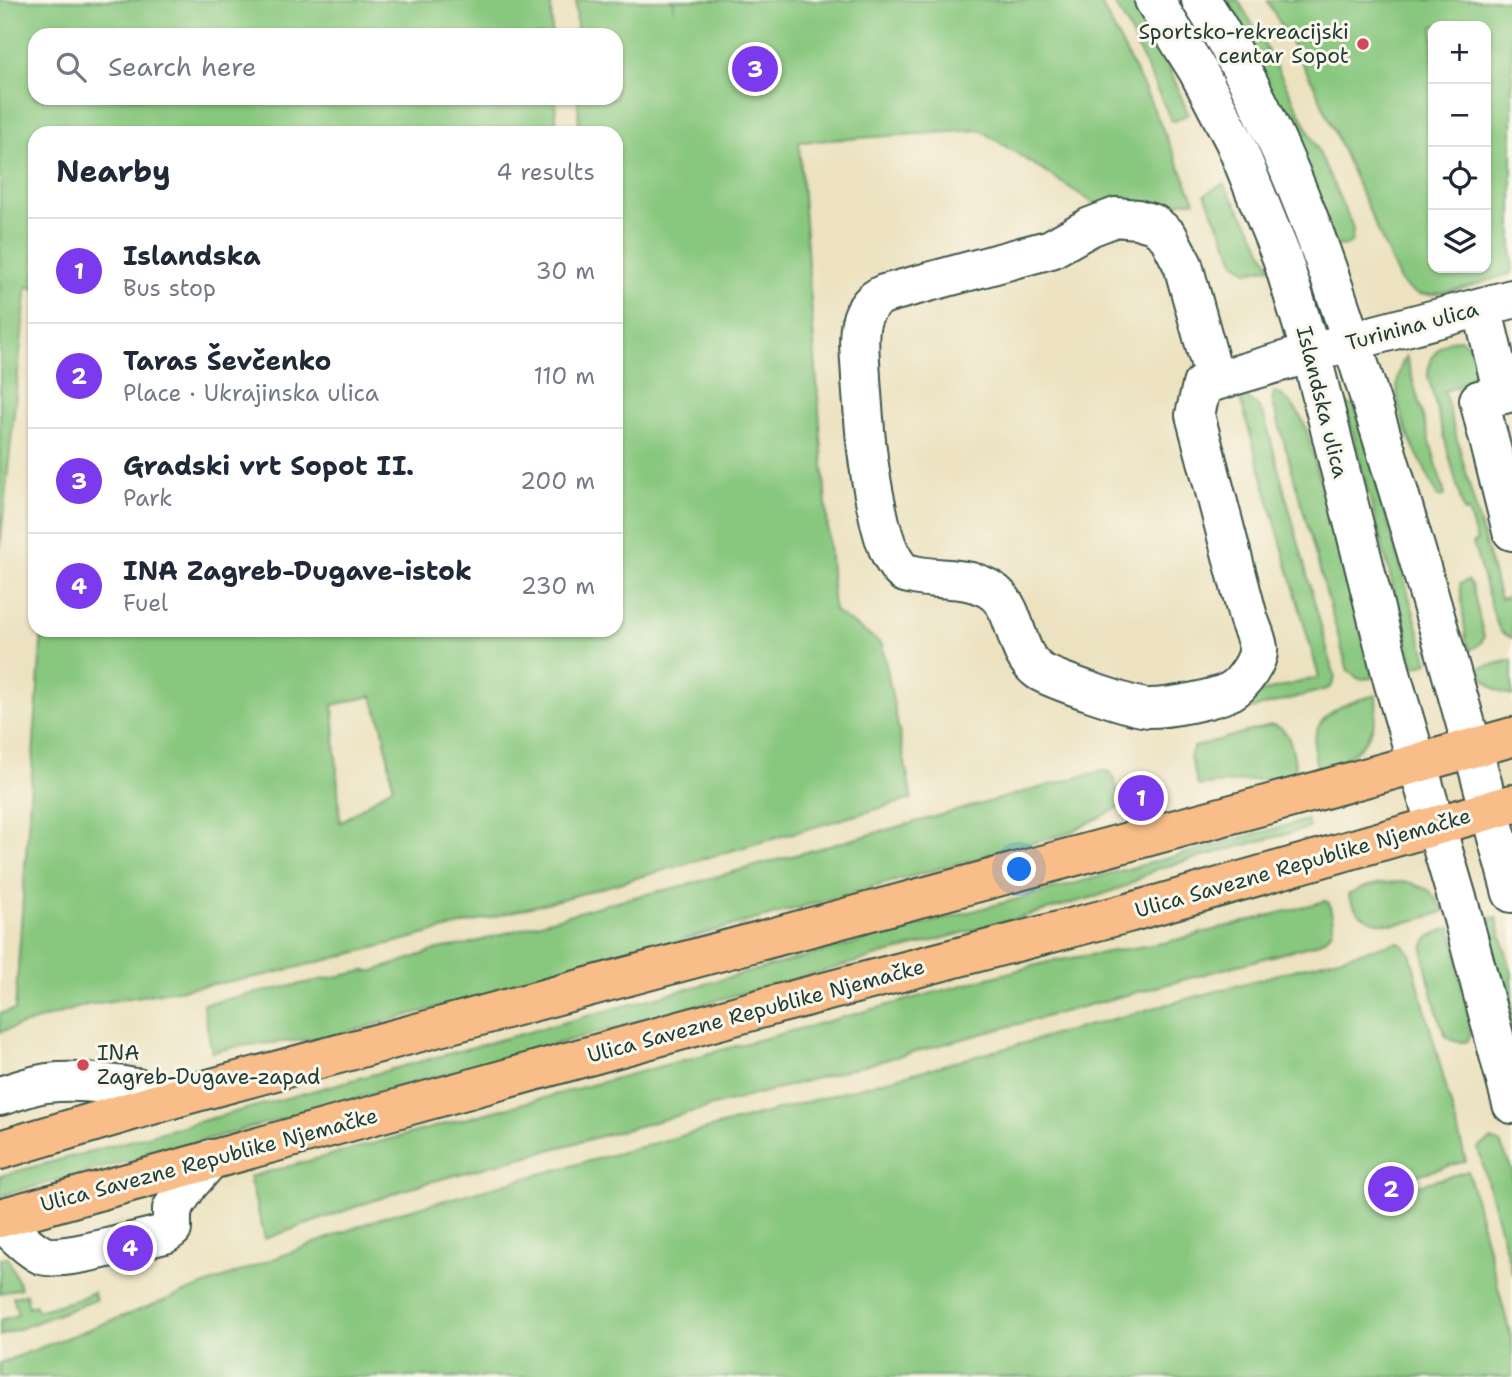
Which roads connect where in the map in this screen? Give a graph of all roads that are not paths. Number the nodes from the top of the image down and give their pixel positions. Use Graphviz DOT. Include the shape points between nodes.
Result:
graph roads {
  1 [pos="1154,0"];
  2 [pos="1201,0"];
  3 [pos="1497,303"];
  4 [pos="1352,341"];
  5 [pos="1311,353"];
  6 [pos="1215,381"];
  7 [pos="1508,393"];
  8 [pos="1512,531"];
  9 [pos="1512,737"];
  10 [pos="1473,748"];
  11 [pos="1416,764"];
  12 [pos="1501,807"];
  13 [pos="1434,825"];
  14 [pos="1512,893"];
  15 [pos="0,1096"];
  16 [pos="182,1096"];
  17 [pos="1512,1104"];
  18 [pos="0,1150"];
  19 [pos="211,1159"];
  20 [pos="0,1219"];
  1 -- 5 [label="street, Islandska ulica" via="1235,142 1282,258"];
  2 -- 4 [label="street, Islandska ulica" via="1264,114"];
  3 -- 4 [label="street, Turinina ulica"];
  3 -- 7 [label="street"];
  4 -- 5 [label="street, Turinina ulica"];
  4 -- 10 [label="street, Islandska ulica"];
  5 -- 6 [label="street, Turinina ulica"];
  5 -- 11 [label="street, Islandska ulica"];
  6 -- 6 [label="street" via="1202,385 1195,415 1259,649 1253,667 1233,690 1188,703 1147,708 1039,671 1025,655 1010,615 996,594 977,584 904,572 891,555 868,470 864,417 859,332 872,299 1051,249 1116,217 1154,223 1168,236 1183,265"];
  7 -- 8 [label="street" via="1479,400"];
  9 -- 10 [label="main road"];
  10 -- 11 [label="main road"];
  10 -- 12 [label="street, Islandska ulica"];
  11 -- 13 [label="street, Islandska ulica"];
  11 -- 16 [label="main road"];
  12 -- 13 [label="main road, Ulica Savezne Republike Njemačke"];
  12 -- 14 [label="street, Islandska ulica"];
  13 -- 17 [label="street, Islandska ulica"];
  13 -- 19 [label="main road, Ulica Savezne Republike Njemačke" via="1128,913"];
  15 -- 16 [label="street" via="45,1083 72,1082"];
  16 -- 18 [label="main road"];
  19 -- 20 [label="main road, Ulica Savezne Republike Njemačke"];
  19 -- 20 [label="street" via="172,1209 172,1229 165,1234 51,1257 35,1250"];
}
